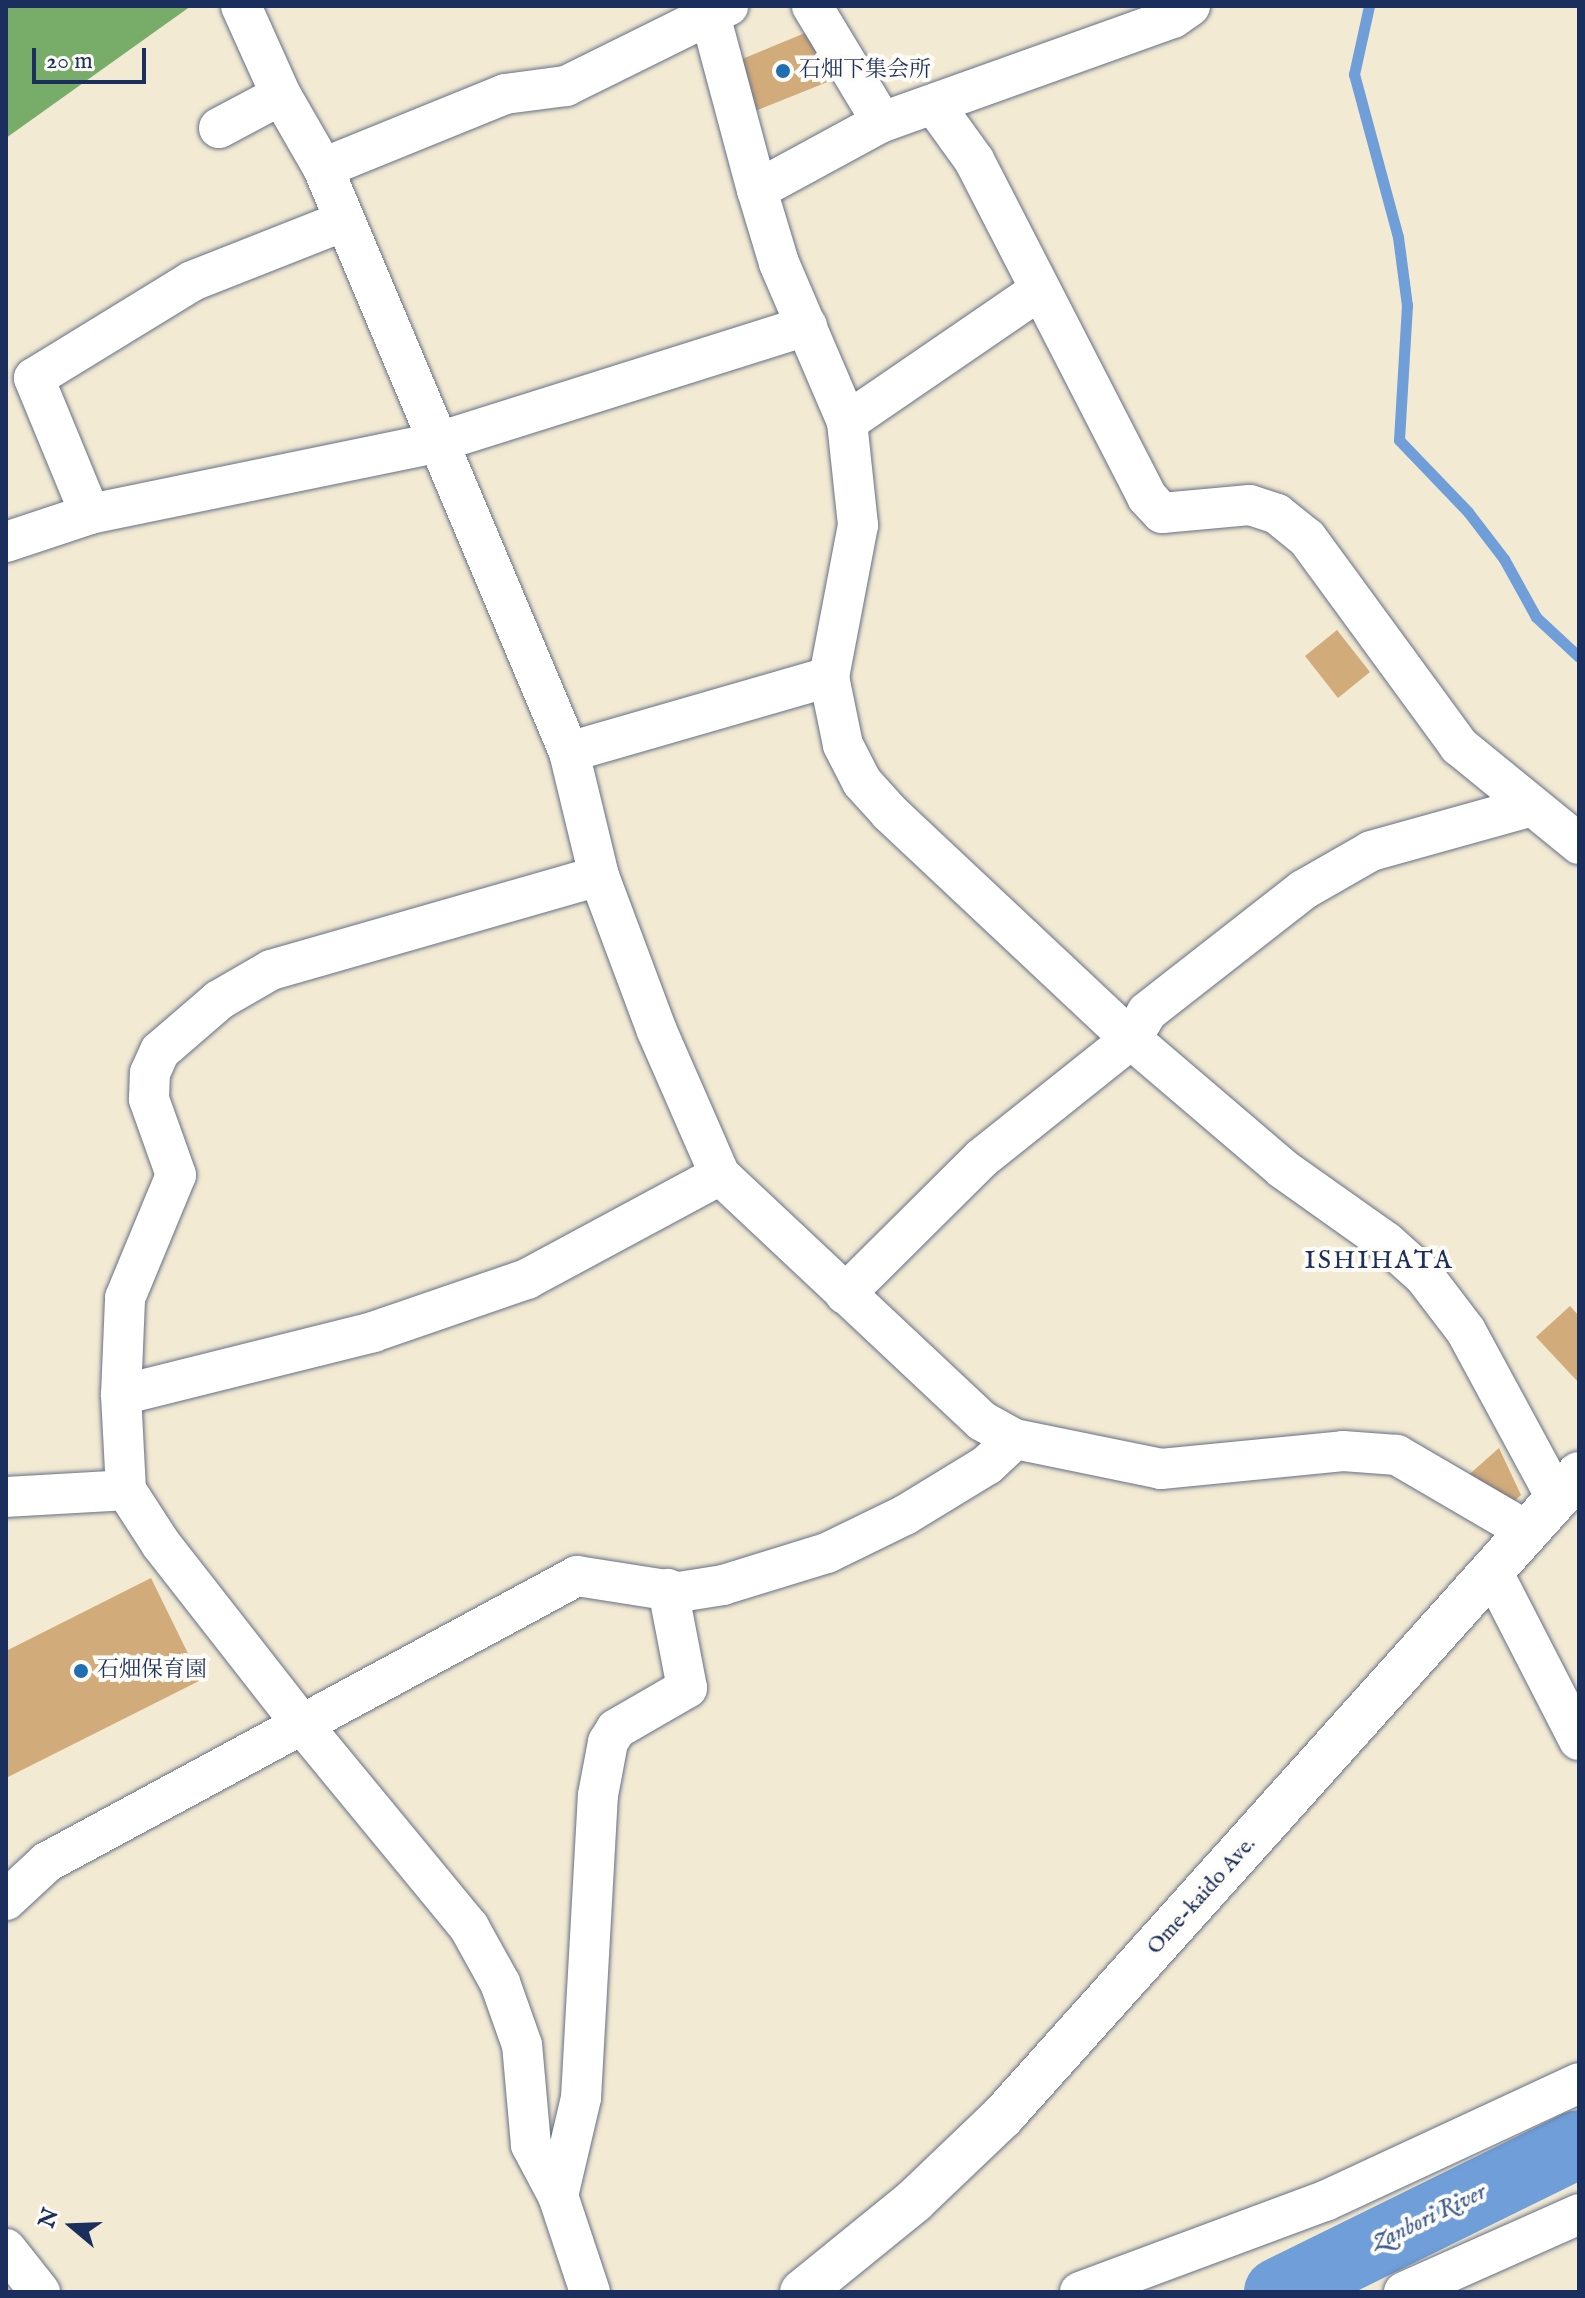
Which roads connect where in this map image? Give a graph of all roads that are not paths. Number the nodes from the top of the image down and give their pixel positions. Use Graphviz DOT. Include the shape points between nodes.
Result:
graph roads {
  1 [pos="241,6"];
  2 [pos="812,6"];
  3 [pos="1190,6"];
  4 [pos="719,11"];
  5 [pos="281,95"];
  6 [pos="935,106"];
  7 [pos="882,122"];
  8 [pos="219,128"];
  9 [pos="323,168"];
  10 [pos="757,190"];
  11 [pos="344,221"];
  12 [pos="1040,290"];
  13 [pos="807,326"];
  14 [pos="847,422"];
  15 [pos="435,443"];
  16 [pos="90,514"];
  17 [pos="6,542"];
  18 [pos="829,677"];
  19 [pos="569,752"];
  20 [pos="1529,807"];
  21 [pos="1576,834"];
  22 [pos="599,876"];
  23 [pos="1131,1039"];
  24 [pos="720,1175"];
  25 [pos="845,1294"];
  26 [pos="121,1395"];
  27 [pos="1015,1439"];
  28 [pos="1568,1486"];
  29 [pos="126,1490"];
  30 [pos="6,1497"];
  31 [pos="1527,1531"];
  32 [pos="1492,1571"];
  33 [pos="668,1589"];
  34 [pos="300,1722"];
  35 [pos="1579,1740"];
  36 [pos="6,1900"];
  37 [pos="1579,2083"];
  38 [pos="558,2196"];
  39 [pos="1579,2214"];
  40 [pos="6,2249"];
  41 [pos="1452,2283"];
  42 [pos="40,2292"];
  43 [pos="590,2292"];
  44 [pos="802,2292"];
  45 [pos="1080,2292"];
  46 [pos="1404,2292"];
  1 -- 5 [label="street"];
  2 -- 7 [label="street"];
  3 -- 6 [label="street" via="1173,18"];
  4 -- 9 [label="street" via="566,86 505,94"];
  4 -- 10 [label="street"];
  5 -- 8 [label="street"];
  5 -- 9 [label="street"];
  6 -- 7 [label="street"];
  6 -- 12 [label="street" via="974,160"];
  7 -- 10 [label="street"];
  9 -- 11 [label="street"];
  10 -- 13 [label="street" via="779,263"];
  11 -- 15 [label="street"];
  11 -- 16 [label="street" via="192,281 34,378"];
  12 -- 14 [label="street"];
  12 -- 20 [label="street" via="1147,497 1162,513 1250,505 1277,514 1307,538 1459,746"];
  13 -- 14 [label="street"];
  13 -- 15 [label="street"];
  14 -- 18 [label="street" via="858,525"];
  15 -- 16 [label="street"];
  15 -- 19 [label="street"];
  16 -- 17 [label="street"];
  18 -- 19 [label="street"];
  18 -- 23 [label="street" via="843,745 862,782"];
  19 -- 22 [label="street"];
  20 -- 21 [label="street"];
  20 -- 23 [label="street" via="1371,851 1329,872 1147,1012"];
  22 -- 24 [label="street" via="657,1031"];
  22 -- 26 [label="street" via="271,970 219,1000 160,1051 150,1073 149,1099 176,1175 125,1298"];
  23 -- 25 [label="street" via="982,1158"];
  23 -- 28 [label="street" via="1283,1169 1424,1276"];
  24 -- 25 [label="street"];
  24 -- 26 [label="street" via="527,1279 373,1332"];
  25 -- 27 [label="street" via="982,1421"];
  26 -- 29 [label="street"];
  27 -- 31 [label="street" via="1161,1469 1343,1451 1397,1455"];
  27 -- 33 [label="street" via="987,1465 905,1515 827,1553 723,1585"];
  28 -- 31 [label="main road, Ome-kaido Ave."];
  29 -- 30 [label="street"];
  29 -- 34 [label="street" via="161,1544"];
  31 -- 32 [label="main road, Ome-kaido Ave."];
  32 -- 35 [label="street"];
  32 -- 44 [label="main road, Ome-kaido Ave." via="1002,2117 914,2201"];
  33 -- 34 [label="street" via="577,1576"];
  33 -- 38 [label="street" via="687,1688 616,1729 608,1742 598,1795 581,2098"];
  34 -- 36 [label="street" via="47,1862"];
  34 -- 38 [label="street" via="469,1927 500,1983 522,2045 531,2145"];
  37 -- 45 [label="street" via="1325,2201"];
  38 -- 43 [label="street"];
  39 -- 41 [label="street"];
  40 -- 42 [label="street"];
  41 -- 46 [label="street"];
}
